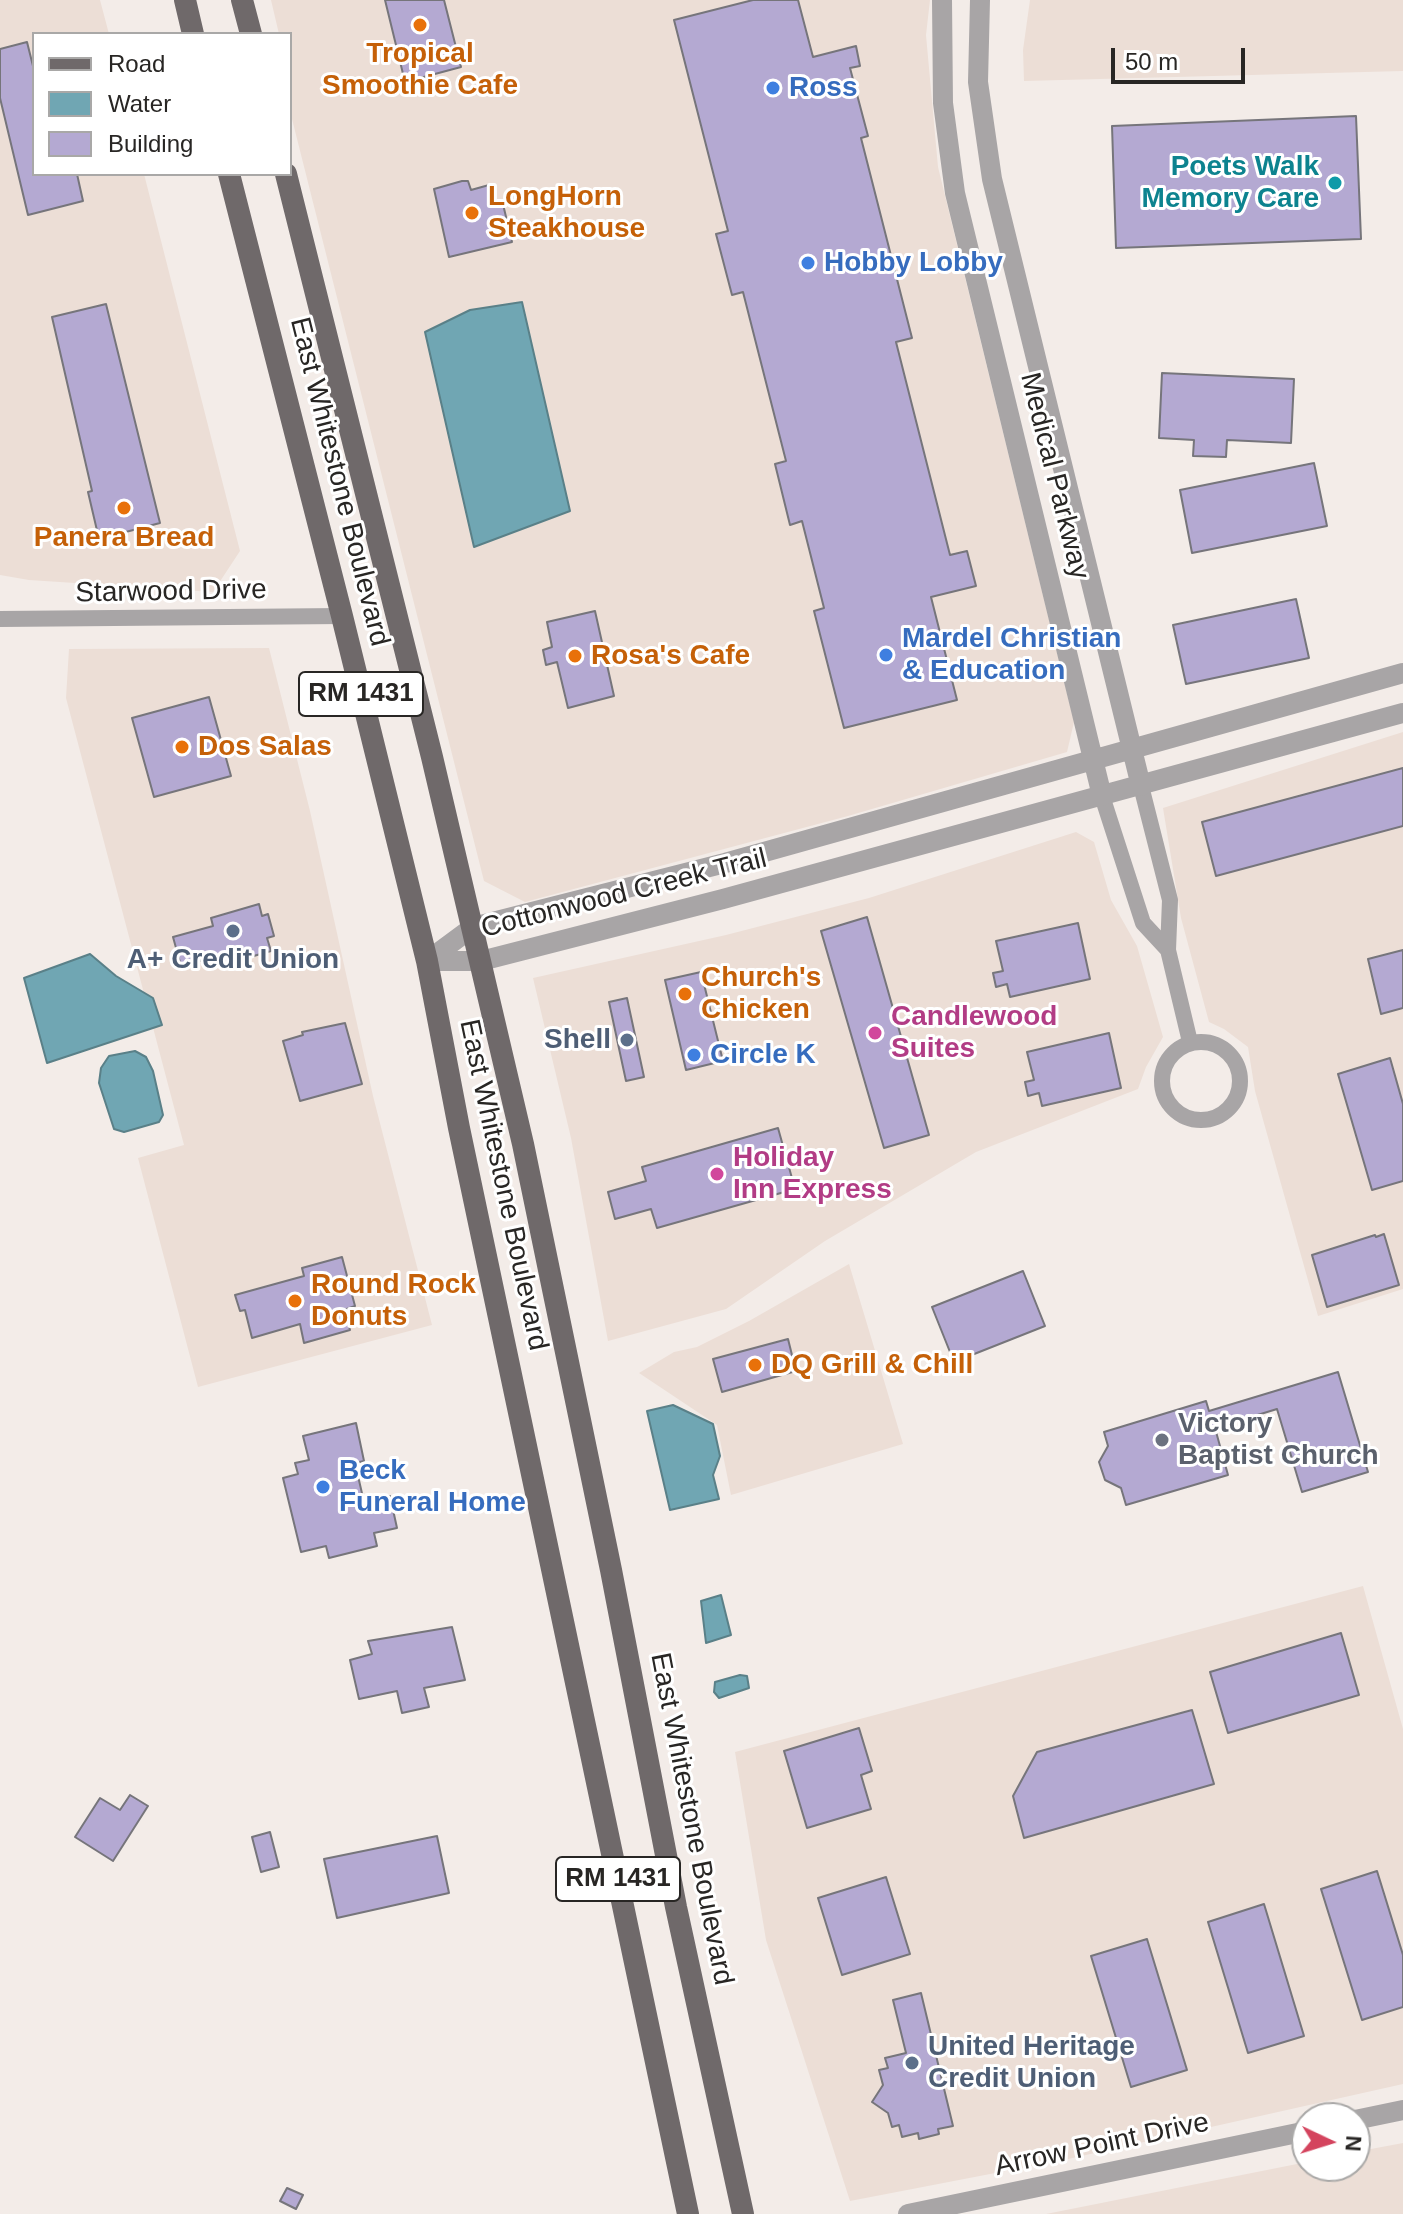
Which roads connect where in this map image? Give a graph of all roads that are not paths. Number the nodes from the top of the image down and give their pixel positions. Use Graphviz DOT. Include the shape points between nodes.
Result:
graph roads {
  1 [pos="185,0"];
  2 [pos="242,0"];
  3 [pos="942,0"];
  4 [pos="980,0"];
  5 [pos="193,32"];
  6 [pos="250,32"];
  7 [pos="230,176"];
  8 [pos="286,176"];
  9 [pos="1010,257"];
  10 [pos="973,265"];
  11 [pos="342,616"];
  12 [pos="0,619"];
  13 [pos="1403,673"];
  14 [pos="1403,713"];
  15 [pos="1131,748"];
  16 [pos="1094,760"];
  17 [pos="1141,786"];
  18 [pos="1102,796"];
  19 [pos="473,927"];
  20 [pos="1168,950"];
  21 [pos="427,961"];
  22 [pos="481,961"];
  23 [pos="1190,1042"];
  24 [pos="1403,2110"];
  25 [pos="1371,2117"];
  26 [pos="1291,2134"];
  27 [pos="688,2214"];
  28 [pos="743,2214"];
  29 [pos="908,2214"];
  1 -- 5 [label="main road"];
  2 -- 6 [label="main road"];
  3 -- 10 [label="street, Medical Parkway" via="943,103 955,193"];
  4 -- 9 [label="street, Medical Parkway" via="983,128"];
  7 -- 11 [label="main road, East Whitestone Boulevard / RM 1431"];
  8 -- 19 [label="main road, East Whitestone Boulevard / RM 1431"];
  9 -- 10 [label="street"];
  9 -- 15 [label="street, Medical Parkway"];
  10 -- 16 [label="street, Medical Parkway"];
  11 -- 12 [label="street, Starwood Drive"];
  11 -- 21 [label="main road, East Whitestone Boulevard / RM 1431"];
  13 -- 15 [label="street, Cottonwood Creek Trail"];
  14 -- 17 [label="street, Cottonwood Creek Trail"];
  15 -- 16 [label="street, Cottonwood Creek Trail"];
  15 -- 17 [label="street, Medical Parkway"];
  16 -- 18 [label="street, Medical Parkway"];
  16 -- 19 [label="street, Cottonwood Creek Trail"];
  17 -- 18 [label="street, Cottonwood Creek Trail"];
  17 -- 20 [label="street, Medical Parkway" via="1170,900"];
  18 -- 20 [label="street, Medical Parkway" via="1143,923"];
  18 -- 22 [label="street, Cottonwood Creek Trail"];
  19 -- 21 [label="street, Cottonwood Creek Trail"];
  19 -- 22 [label="main road, East Whitestone Boulevard / RM 1431"];
  20 -- 23 [label="street, Medical Parkway"];
  21 -- 22 [label="street, Cottonwood Creek Trail"];
  21 -- 27 [label="main road, East Whitestone Boulevard / RM 1431"];
  22 -- 28 [label="main road, East Whitestone Boulevard / RM 1431"];
  23 -- 23 [label="street" via="1164,1065 1162,1089 1173,1109 1205,1120 1233,1103 1239,1070 1215,1043"];
  24 -- 25 [label="street"];
  26 -- 29 [label="street, Arrow Point Drive"];
}
